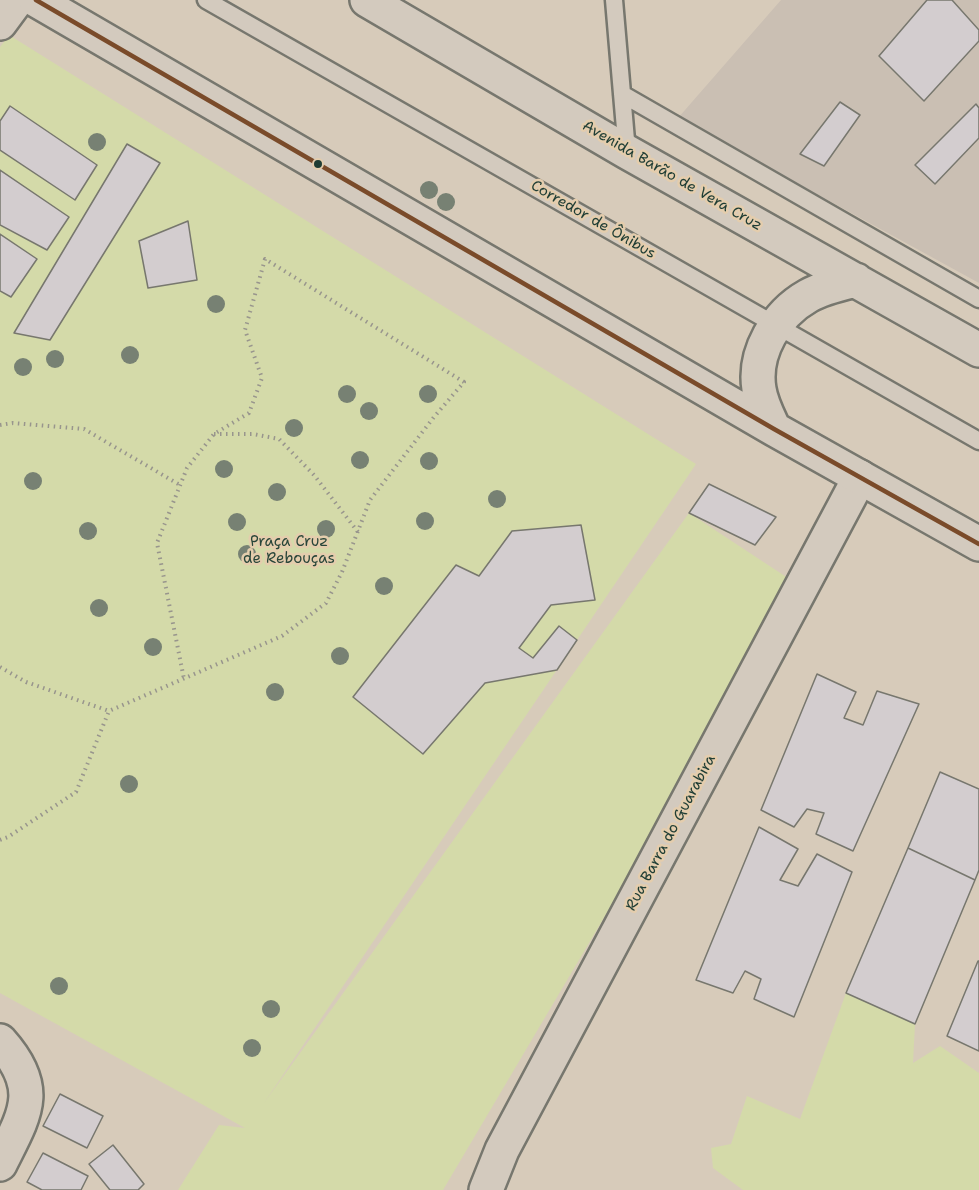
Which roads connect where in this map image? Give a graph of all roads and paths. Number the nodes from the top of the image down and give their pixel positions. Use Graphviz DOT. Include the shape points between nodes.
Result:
graph roads {
  1 [pos="17,0"];
  2 [pos="36,0"];
  3 [pos="206,0"];
  4 [pos="367,0"];
  5 [pos="614,0"];
  6 [pos="0,23"];
  7 [pos="622,94"];
  8 [pos="627,152"];
  9 [pos="856,280"];
  10 [pos="979,299"];
  11 [pos="775,324"];
  12 [pos="979,350"];
  13 [pos="0,425"];
  14 [pos="774,429"];
  15 [pos="214,434"];
  16 [pos="979,441"];
  17 [pos="860,477"];
  18 [pos="180,485"];
  19 [pos="358,532"];
  20 [pos="979,544"];
  21 [pos="0,667"];
  22 [pos="184,679"];
  23 [pos="109,711"];
  24 [pos="0,840"];
  25 [pos="0,1041"];
  26 [pos="0,1164"];
  27 [pos="486,1190"];
  1 -- 6 [label="main road"];
  2 -- 14 [label="main road"];
  3 -- 11 [label="lane, Corredor de Ônibus"];
  4 -- 8 [label="main road, Avenida Barão de Vera Cruz"];
  5 -- 7 [label="lane"];
  7 -- 8 [label="lane"];
  7 -- 10 [label="lane"];
  8 -- 9 [label="main road, Avenida Barão de Vera Cruz"];
  9 -- 11 [label="main road" via="807,297"];
  9 -- 12 [label="main road, Avenida Barão de Vera Cruz"];
  11 -- 14 [label="main road" via="758,366 759,390"];
  11 -- 16 [label="lane, Corredor de Ônibus"];
  13 -- 18 [label="path" via="84,429"];
  14 -- 17 [label="main road"];
  15 -- 18 [label="path" via="187,468"];
  15 -- 19 [label="path" via="279,439 314,475"];
  15 -- 19 [label="path" via="249,414 262,378 245,330 265,259 464,382 370,500"];
  17 -- 20 [label="main road"];
  17 -- 27 [label="main road, Rua Barra do Guarabira" via="502,1150"];
  18 -- 22 [label="path" via="158,543"];
  19 -- 22 [label="path" via="326,603 282,636"];
  21 -- 23 [label="path" via="26,682"];
  22 -- 23 [label="path"];
  23 -- 24 [label="path" via="76,792"];
  25 -- 26 [label="main road" via="23,1072 27,1100 21,1122"];
}
